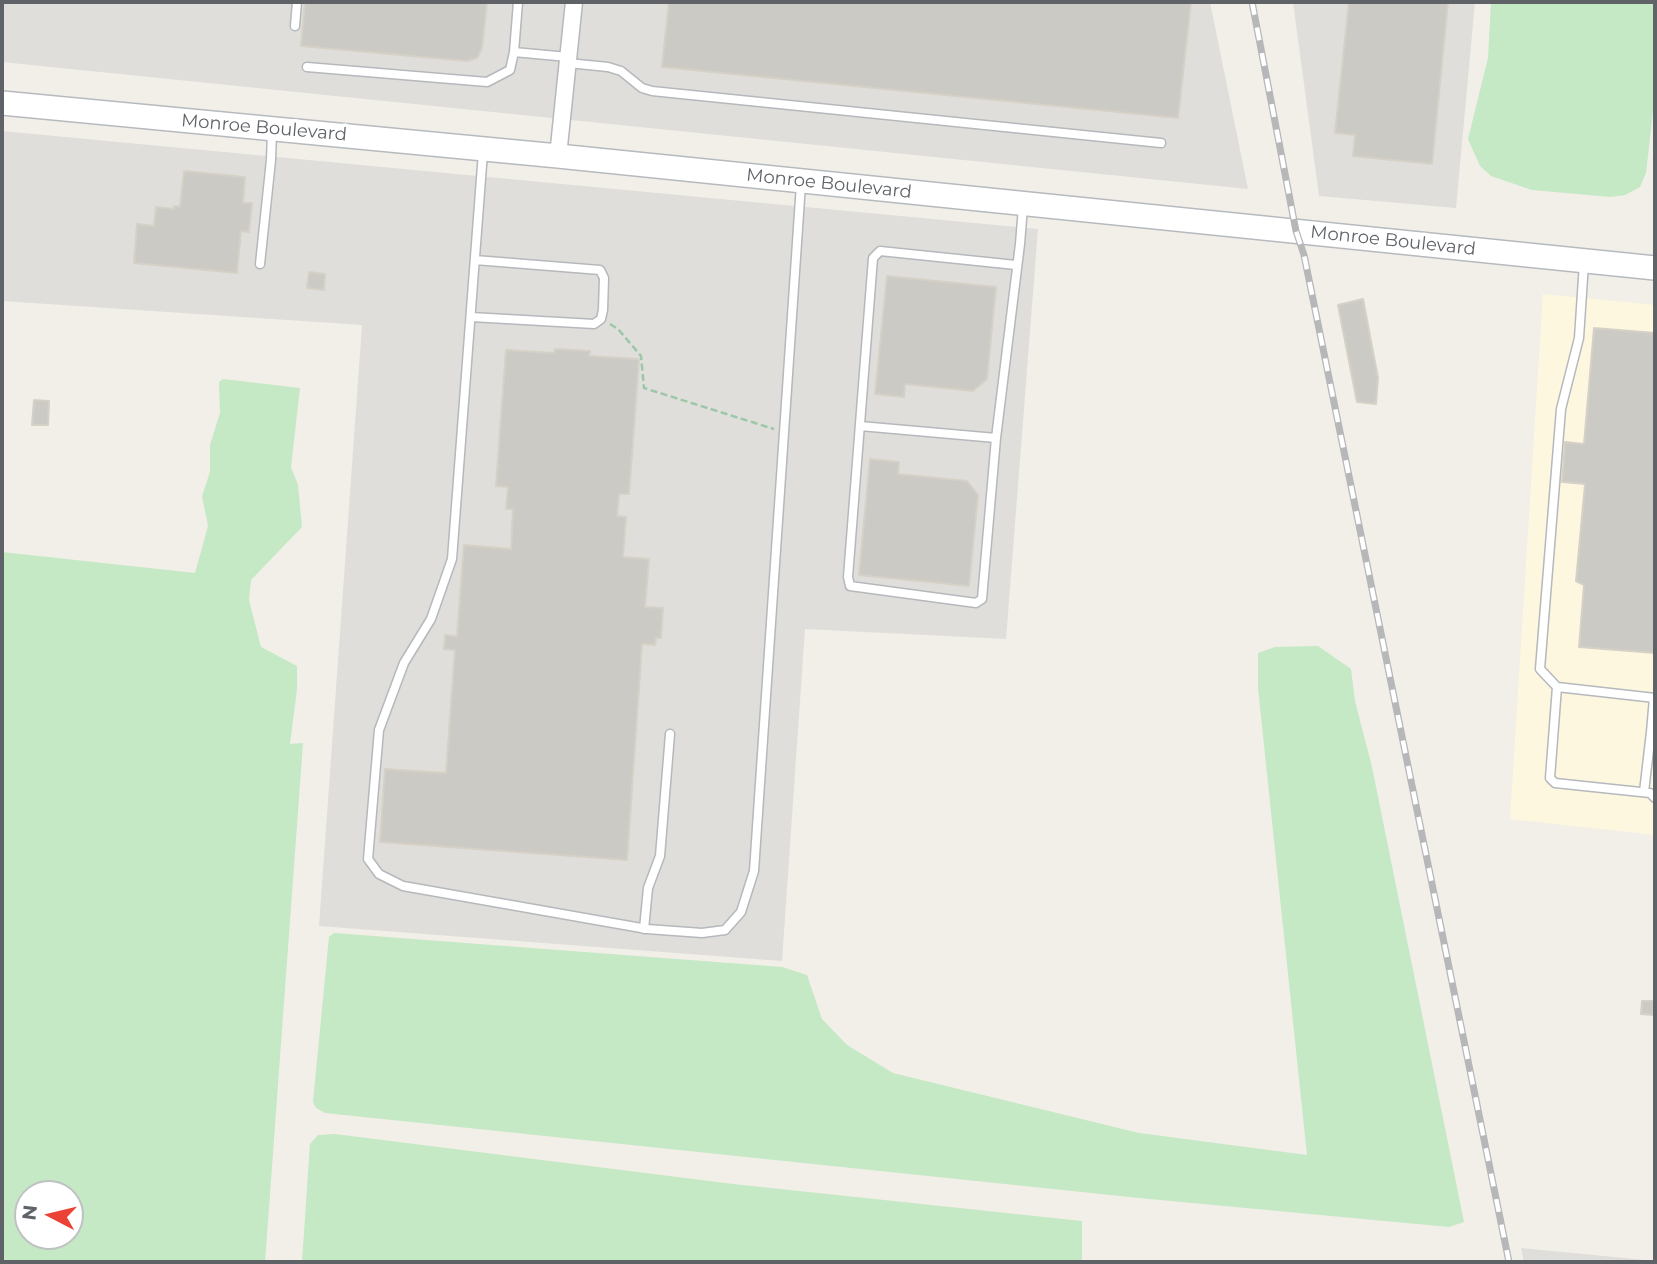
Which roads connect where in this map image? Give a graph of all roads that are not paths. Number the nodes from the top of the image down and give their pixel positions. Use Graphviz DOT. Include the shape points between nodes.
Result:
graph roads {
  1 [pos="297,2"];
  2 [pos="518,2"];
  3 [pos="574,2"];
  4 [pos="295,26"];
  5 [pos="513,52"];
  6 [pos="568,60"];
  7 [pos="307,67"];
  8 [pos="2,103"];
  9 [pos="272,129"];
  10 [pos="1161,143"];
  11 [pos="483,149"];
  12 [pos="558,156"];
  13 [pos="801,182"];
  14 [pos="1023,204"];
  15 [pos="475,260"];
  16 [pos="1584,260"];
  17 [pos="260,264"];
  18 [pos="1016,265"];
  19 [pos="1655,268"];
  20 [pos="471,317"];
  21 [pos="860,426"];
  22 [pos="996,438"];
  23 [pos="1556,687"];
  24 [pos="1655,698"];
  25 [pos="1653,732"];
  26 [pos="670,734"];
  27 [pos="1644,792"];
  28 [pos="1655,798"];
  29 [pos="644,929"];
  1 -- 4 [label="lane"];
  2 -- 5 [label="lane"];
  3 -- 6 [label="street"];
  5 -- 6 [label="lane"];
  5 -- 7 [label="lane" via="510,70 487,82"];
  6 -- 10 [label="lane" via="621,71 642,88 652,90"];
  6 -- 12 [label="street"];
  8 -- 9 [label="street, Monroe Boulevard"];
  9 -- 11 [label="street, Monroe Boulevard"];
  9 -- 17 [label="lane"];
  11 -- 12 [label="street, Monroe Boulevard"];
  11 -- 15 [label="lane"];
  12 -- 13 [label="street, Monroe Boulevard"];
  13 -- 14 [label="street, Monroe Boulevard"];
  13 -- 29 [label="lane" via="754,871 741,912 725,930"];
  14 -- 16 [label="street, Monroe Boulevard"];
  14 -- 18 [label="lane"];
  15 -- 20 [label="lane"];
  15 -- 20 [label="lane" via="600,270 604,278 601,319 594,324"];
  16 -- 19 [label="street, Monroe Boulevard"];
  16 -- 23 [label="lane" via="1579,338 1561,409 1540,669"];
  18 -- 21 [label="lane" via="880,251 873,258"];
  18 -- 22 [label="lane"];
  20 -- 29 [label="lane" via="452,559 431,619 404,663 379,730 368,859 379,874 403,886"];
  21 -- 22 [label="lane"];
  21 -- 22 [label="lane" via="850,586 976,603 982,599"];
  23 -- 24 [label="lane"];
  23 -- 27 [label="lane" via="1550,778 1555,783"];
  24 -- 25 [label="lane"];
  25 -- 27 [label="lane"];
  26 -- 29 [label="lane" via="660,856 648,888"];
  27 -- 28 [label="lane"];
}
